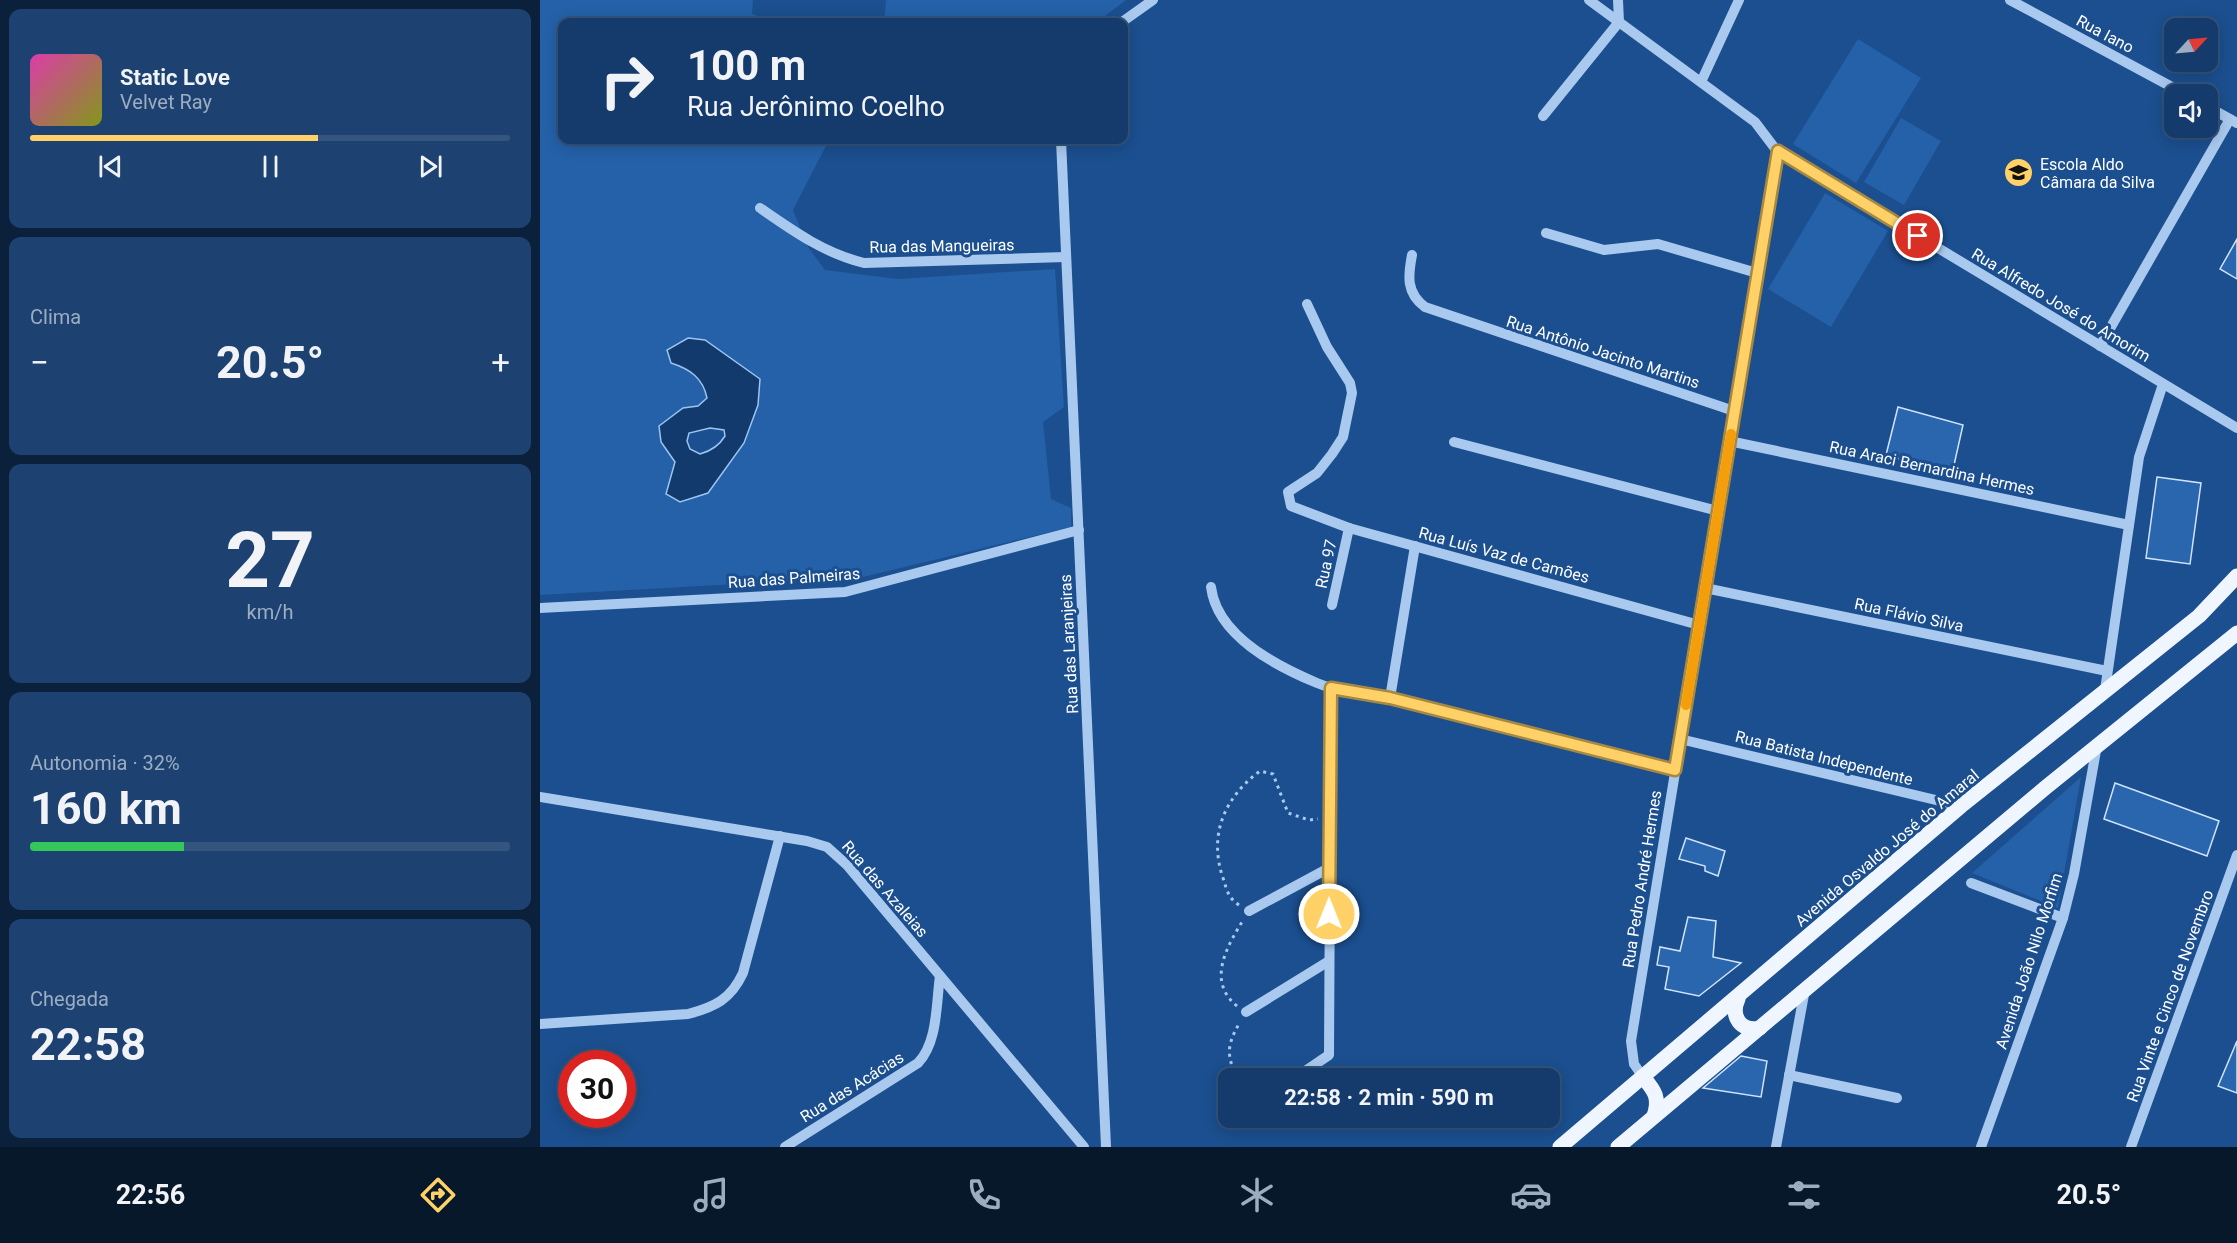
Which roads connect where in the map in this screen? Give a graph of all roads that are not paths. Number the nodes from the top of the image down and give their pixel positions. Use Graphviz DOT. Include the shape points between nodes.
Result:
graph roads {
  1 [pos="1154,0"];
  2 [pos="1589,0"];
  3 [pos="1618,0"];
  4 [pos="1739,0"];
  5 [pos="2010,0"];
  6 [pos="1128,18"];
  7 [pos="1618,22"];
  8 [pos="1701,82"];
  9 [pos="2167,84"];
  10 [pos="2218,112"];
  11 [pos="1543,116"];
  12 [pos="2234,121"];
  13 [pos="1061,144"];
  14 [pos="1778,151"];
  15 [pos="760,208"];
  16 [pos="1546,232"];
  17 [pos="1412,255"];
  18 [pos="1066,257"];
  19 [pos="1757,273"];
  20 [pos="1307,304"];
  21 [pos="2100,346"];
  22 [pos="2163,384"];
  23 [pos="1734,411"];
  24 [pos="2237,428"];
  25 [pos="1730,441"];
  26 [pos="1454,442"];
  27 [pos="1718,511"];
  28 [pos="2128,525"];
  29 [pos="1348,528"];
  30 [pos="1078,530"];
  31 [pos="1415,546"];
  32 [pos="2237,576"];
  33 [pos="1211,587"];
  34 [pos="1705,588"];
  35 [pos="1332,606"];
  36 [pos="540,608"];
  37 [pos="1699,625"];
  38 [pos="2237,633"];
  39 [pos="2107,671"];
  40 [pos="1331,688"];
  41 [pos="2105,690"];
  42 [pos="1390,698"];
  43 [pos="1680,739"];
  44 [pos="2097,745"];
  45 [pos="1675,770"];
  46 [pos="540,797"];
  47 [pos="1961,806"];
  48 [pos="780,836"];
  49 [pos="2237,855"];
  50 [pos="1329,868"];
  51 [pos="1971,883"];
  52 [pos="1249,911"];
  53 [pos="2062,918"];
  54 [pos="1329,961"];
  55 [pos="940,976"];
  56 [pos="1805,990"];
  57 [pos="1738,999"];
  58 [pos="1246,1012"];
  59 [pos="540,1024"];
  60 [pos="1760,1028"];
  61 [pos="1310,1068"];
  62 [pos="1789,1075"];
  63 [pos="1643,1077"];
  64 [pos="1897,1098"];
  65 [pos="1654,1116"];
  66 [pos="785,1147"];
  67 [pos="1084,1147"];
  68 [pos="1106,1147"];
  69 [pos="1560,1147"];
  70 [pos="1618,1147"];
  71 [pos="1776,1147"];
  72 [pos="1981,1147"];
  73 [pos="2131,1147"];
  1 -- 6 [label="street"];
  2 -- 7 [label="street"];
  3 -- 7 [label="street"];
  4 -- 8 [label="street"];
  5 -- 9 [label="street, Rua Iano"];
  7 -- 8 [label="street"];
  7 -- 11 [label="street"];
  8 -- 14 [label="street" via="1755,122"];
  10 -- 12 [label="street"];
  12 -- 21 [label="street"];
  13 -- 18 [label="street, Rua das Laranjeiras"];
  14 -- 19 [label="street, Rua Pedro André Hermes"];
  14 -- 21 [label="street, Rua Alfredo José do Amorim"];
  15 -- 18 [label="street, Rua das Mangueiras" via="810,242 864,263"];
  16 -- 19 [label="street" via="1604,250 1658,244"];
  17 -- 23 [label="street, Rua Antônio Jacinto Martins" via="1408,276 1417,300 1425,307"];
  18 -- 30 [label="street, Rua das Laranjeiras"];
  19 -- 23 [label="street, Rua Pedro André Hermes"];
  20 -- 29 [label="street, Rua Luís Vaz de Camões" via="1352,393 1342,437 1332,454 1317,473 1288,492 1291,506"];
  21 -- 22 [label="street, Rua Alfredo José do Amorim"];
  22 -- 24 [label="street, Rua Alfredo José do Amorim"];
  22 -- 28 [label="street" via="2143,441"];
  23 -- 25 [label="street, Rua Pedro André Hermes"];
  25 -- 27 [label="street, Rua Pedro André Hermes"];
  25 -- 28 [label="street, Rua Araci Bernardina Hermes"];
  26 -- 27 [label="street"];
  27 -- 34 [label="street, Rua Pedro André Hermes"];
  28 -- 39 [label="street"];
  29 -- 31 [label="street, Rua Luís Vaz de Camões"];
  29 -- 35 [label="street, Rua 97"];
  30 -- 36 [label="street, Rua das Palmeiras" via="845,592"];
  30 -- 68 [label="street, Rua das Laranjeiras"];
  31 -- 37 [label="street, Rua Luís Vaz de Camões"];
  31 -- 42 [label="street"];
  32 -- 41 [label="main road, Avenida Osvaldo José do Amaral" via="2199,616"];
  33 -- 40 [label="street" via="1217,612 1233,632 1302,676"];
  34 -- 37 [label="street, Rua Pedro André Hermes"];
  34 -- 39 [label="street, Rua Flávio Silva"];
  37 -- 43 [label="street, Rua Pedro André Hermes"];
  38 -- 44 [label="main road"];
  39 -- 41 [label="street"];
  40 -- 42 [label="street"];
  40 -- 50 [label="street"];
  41 -- 47 [label="main road, Avenida Osvaldo José do Amaral"];
  42 -- 45 [label="street"];
  43 -- 45 [label="street, Rua Pedro André Hermes"];
  43 -- 47 [label="street, Rua Batista Independente"];
  44 -- 53 [label="street, Avenida João Nilo Morfim" via="2074,874"];
  44 -- 56 [label="main road"];
  45 -- 63 [label="street, Rua Pedro André Hermes" via="1631,1041 1634,1064"];
  46 -- 48 [label="street, Rua das Azaleias"];
  47 -- 57 [label="main road, Avenida Osvaldo José do Amaral"];
  48 -- 55 [label="street, Rua das Azaleias" via="827,847"];
  48 -- 59 [label="street" via="743,973 724,1000 688,1014"];
  49 -- 73 [label="street, Rua Vinte e Cinco de Novembro"];
  50 -- 52 [label="street"];
  50 -- 54 [label="street"];
  51 -- 53 [label="street"];
  53 -- 72 [label="street, Avenida João Nilo Morfim"];
  54 -- 58 [label="street"];
  54 -- 61 [label="street" via="1329,1055"];
  55 -- 66 [label="street, Rua das Acácias" via="930,1044 918,1063"];
  55 -- 67 [label="street, Rua das Azaleias"];
  56 -- 60 [label="main road"];
  56 -- 62 [label="street"];
  57 -- 60 [label="main road" via="1734,1015 1738,1022 1752,1030"];
  57 -- 63 [label="main road, Avenida Osvaldo José do Amaral"];
  60 -- 65 [label="main road"];
  62 -- 64 [label="street"];
  62 -- 71 [label="street"];
  63 -- 65 [label="main road" via="1657,1095"];
  63 -- 69 [label="main road, Avenida Osvaldo José do Amaral"];
  65 -- 70 [label="main road"];
}
